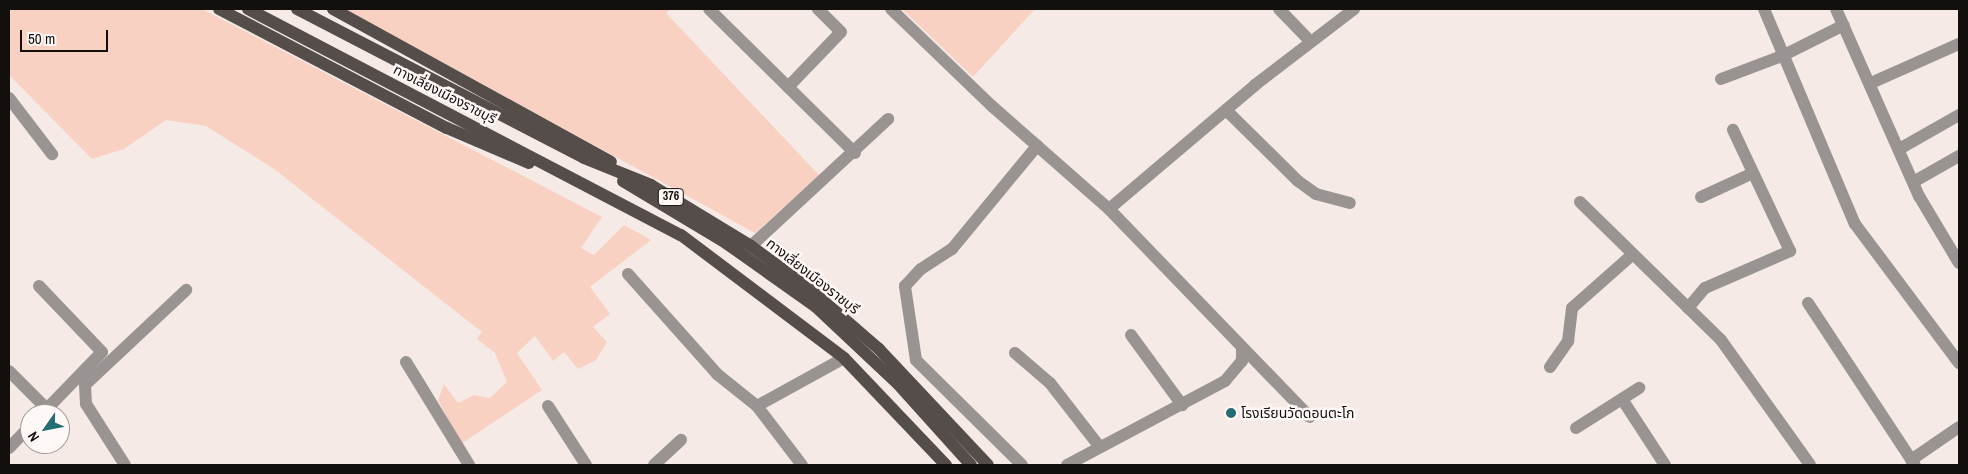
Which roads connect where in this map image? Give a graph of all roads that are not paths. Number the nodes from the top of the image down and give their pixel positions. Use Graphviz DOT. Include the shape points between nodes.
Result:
graph roads {
  1 [pos="220,9"];
  2 [pos="248,9"];
  3 [pos="297,9"];
  4 [pos="333,9"];
  5 [pos="709,9"];
  6 [pos="818,9"];
  7 [pos="891,9"];
  8 [pos="1279,9"];
  9 [pos="1354,9"];
  10 [pos="1764,9"];
  11 [pos="1836,9"];
  12 [pos="1844,25"];
  13 [pos="1309,40"];
  14 [pos="1959,44"];
  15 [pos="1782,56"];
  16 [pos="1721,79"];
  17 [pos="1871,83"];
  18 [pos="788,87"];
  19 [pos="9,98"];
  20 [pos="1226,110"];
  21 [pos="1959,115"];
  22 [pos="888,118"];
  23 [pos="1733,130"];
  24 [pos="1037,146"];
  25 [pos="1900,148"];
  26 [pos="854,153"];
  27 [pos="52,154"];
  28 [pos="1959,156"];
  29 [pos="584,158"];
  30 [pos="1753,173"];
  31 [pos="1915,181"];
  32 [pos="651,185"];
  33 [pos="1701,197"];
  34 [pos="1580,202"];
  35 [pos="1350,203"];
  36 [pos="625,204"];
  37 [pos="1109,209"];
  38 [pos="681,235"];
  39 [pos="751,246"];
  40 [pos="1632,255"];
  41 [pos="1959,263"];
  42 [pos="628,274"];
  43 [pos="39,286"];
  44 [pos="186,290"];
  45 [pos="1808,303"];
  46 [pos="1688,308"];
  47 [pos="1131,335"];
  48 [pos="1242,348"];
  49 [pos="1015,353"];
  50 [pos="844,358"];
  51 [pos="406,362"];
  52 [pos="1959,362"];
  53 [pos="1550,366"];
  54 [pos="9,371"];
  55 [pos="1639,388"];
  56 [pos="1622,399"];
  57 [pos="37,404"];
  58 [pos="52,404"];
  59 [pos="1182,405"];
  60 [pos="548,406"];
  61 [pos="757,406"];
  62 [pos="1310,417"];
  63 [pos="1959,427"];
  64 [pos="1576,428"];
  65 [pos="20,436"];
  66 [pos="681,440"];
  67 [pos="1099,446"];
  68 [pos="9,448"];
  69 [pos="1913,463"];
  70 [pos="125,465"];
  71 [pos="469,465"];
  72 [pos="586,465"];
  73 [pos="654,465"];
  74 [pos="802,465"];
  75 [pos="946,465"];
  76 [pos="955,465"];
  77 [pos="971,465"];
  78 [pos="988,465"];
  79 [pos="1022,465"];
  80 [pos="1067,465"];
  81 [pos="1665,465"];
  82 [pos="1810,465"];
  1 -- 36 [label="main road" via="447,128"];
  2 -- 36 [label="main road, ทางเลี่ยงเมืองราชบุรี / 376"];
  3 -- 29 [label="main road, ทางเลี่ยงเมืองราชบุรี / 376"];
  4 -- 32 [label="main road"];
  5 -- 18 [label="street"];
  6 -- 18 [label="street" via="841,32"];
  7 -- 24 [label="street"];
  8 -- 13 [label="street"];
  9 -- 13 [label="street"];
  10 -- 15 [label="street"];
  11 -- 12 [label="street"];
  12 -- 15 [label="street"];
  12 -- 17 [label="street"];
  13 -- 20 [label="street"];
  14 -- 17 [label="street"];
  15 -- 16 [label="street"];
  15 -- 52 [label="street" via="1856,224"];
  17 -- 25 [label="street"];
  18 -- 26 [label="street"];
  19 -- 27 [label="street"];
  20 -- 35 [label="street" via="1298,181 1316,194"];
  20 -- 37 [label="street"];
  21 -- 25 [label="street"];
  22 -- 26 [label="street"];
  23 -- 30 [label="street"];
  24 -- 37 [label="street"];
  24 -- 79 [label="street" via="952,249 921,269 905,286 916,360 966,405"];
  25 -- 31 [label="street"];
  26 -- 39 [label="street"];
  28 -- 31 [label="street"];
  29 -- 32 [label="main road, ทางเลี่ยงเมืองราชบุรี / 376"];
  29 -- 77 [label="main road, ทางเลี่ยงเมืองราชบุรี / 376" via="720,239 816,307 898,384"];
  30 -- 33 [label="street"];
  30 -- 46 [label="street" via="1790,251 1705,288"];
  31 -- 41 [label="street" via="1934,225"];
  32 -- 39 [label="main road, ทางเลี่ยงเมืองราชบุรี / 376"];
  34 -- 40 [label="street"];
  36 -- 38 [label="main road, ทางเลี่ยงเมืองราชบุรี / 376"];
  37 -- 48 [label="street"];
  38 -- 50 [label="main road, ทางเลี่ยงเมืองราชบุรี / 376"];
  38 -- 76 [label="main road, ทางเลี่ยงเมืองราชบุรี / 376" via="753,278 808,318 900,404"];
  39 -- 78 [label="main road, ทางเลี่ยงเมืองราชบุรี / 376" via="812,290 878,349"];
  40 -- 46 [label="street"];
  40 -- 53 [label="street" via="1572,308 1568,341"];
  42 -- 61 [label="street" via="717,374"];
  43 -- 58 [label="street" via="102,352"];
  44 -- 70 [label="street" via="85,386 86,404"];
  45 -- 69 [label="street"];
  46 -- 82 [label="street" via="1721,340"];
  47 -- 59 [label="street"];
  48 -- 59 [label="street" via="1242,361 1236,372"];
  48 -- 62 [label="street"];
  49 -- 67 [label="street" via="1050,383"];
  50 -- 61 [label="street"];
  50 -- 75 [label="main road, ทางเลี่ยงเมืองราชบุรี / 376"];
  51 -- 71 [label="street"];
  54 -- 57 [label="street"];
  55 -- 56 [label="street"];
  56 -- 64 [label="street"];
  56 -- 81 [label="street"];
  59 -- 67 [label="street"];
  60 -- 72 [label="street"];
  61 -- 74 [label="street"];
  63 -- 69 [label="street"];
  65 -- 68 [label="street"];
  66 -- 73 [label="street"];
  67 -- 80 [label="street"];
}
